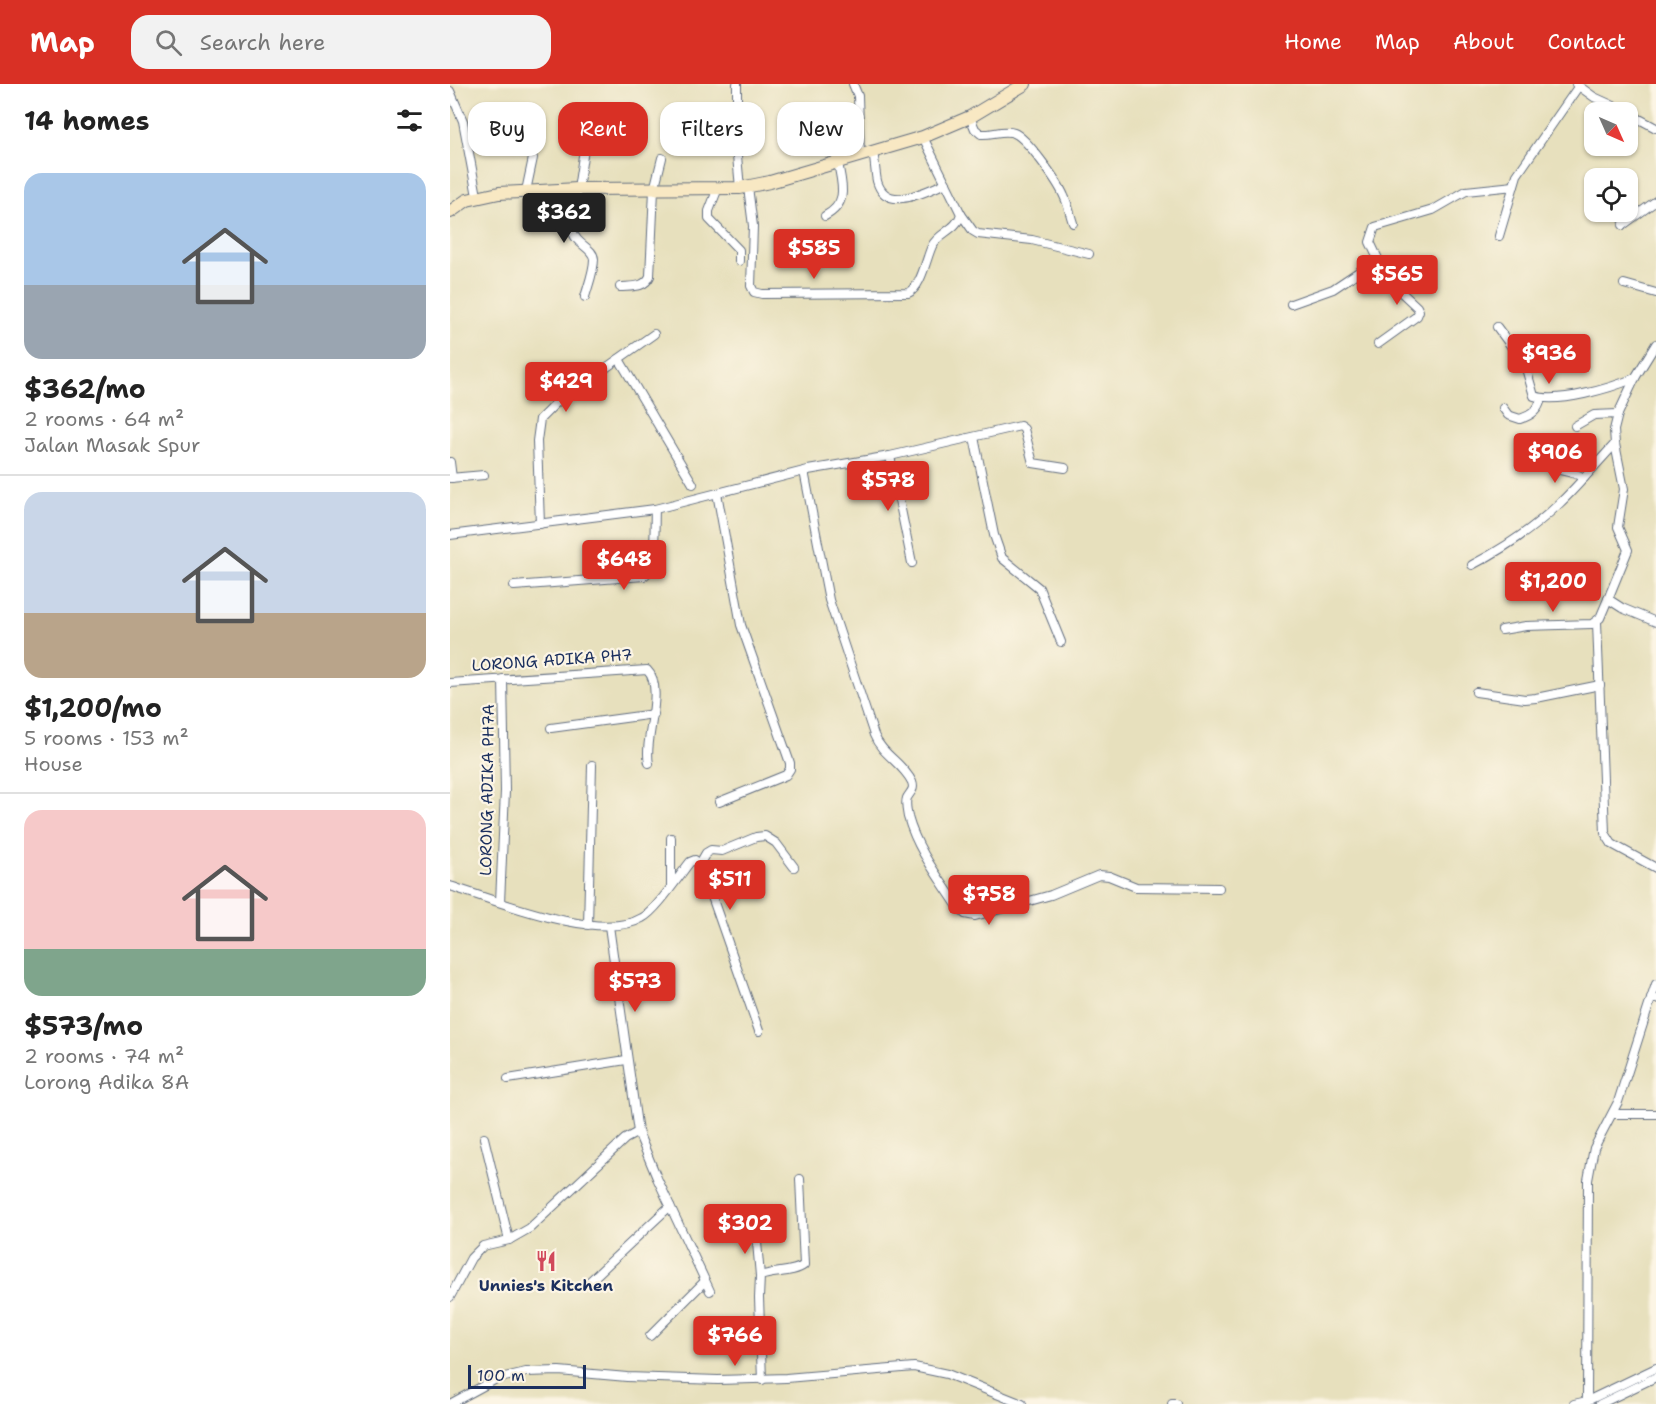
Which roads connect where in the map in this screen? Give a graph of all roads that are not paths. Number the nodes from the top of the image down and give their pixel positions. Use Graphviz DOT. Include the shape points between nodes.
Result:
graph roads {
  1 [pos="853,84"];
  2 [pos="1025,84"];
  3 [pos="736,85"];
  4 [pos="1577,85"];
  5 [pos="450,92"];
  6 [pos="858,102"];
  7 [pos="1604,102"];
  8 [pos="970,117"];
  9 [pos="1638,119"];
  10 [pos="1656,128"];
  11 [pos="923,137"];
  12 [pos="873,152"];
  13 [pos="864,155"];
  14 [pos="583,156"];
  15 [pos="860,156"];
  16 [pos="533,158"];
  17 [pos="662,158"];
  18 [pos="838,163"];
  19 [pos="946,183"];
  20 [pos="1514,186"];
  21 [pos="744,187"];
  22 [pos="718,188"];
  23 [pos="578,189"];
  24 [pos="654,190"];
  25 [pos="526,191"];
  26 [pos="477,196"];
  27 [pos="1656,201"];
  28 [pos="452,207"];
  29 [pos="961,214"];
  30 [pos="825,216"];
  31 [pos="1073,223"];
  32 [pos="1623,225"];
  33 [pos="1499,236"];
  34 [pos="1089,254"];
  35 [pos="739,261"];
  36 [pos="1380,263"];
  37 [pos="1624,284"];
  38 [pos="620,287"];
  39 [pos="1656,292"];
  40 [pos="585,297"];
  41 [pos="1291,304"];
  42 [pos="1497,327"];
  43 [pos="654,334"];
  44 [pos="1378,344"];
  45 [pos="1656,344"];
  46 [pos="620,359"];
  47 [pos="1635,378"];
  48 [pos="1541,398"];
  49 [pos="1503,408"];
  50 [pos="1618,414"];
  51 [pos="1575,426"];
  52 [pos="974,437"];
  53 [pos="1615,444"];
  54 [pos="890,456"];
  55 [pos="450,462"];
  56 [pos="1540,463"];
  57 [pos="1065,468"];
  58 [pos="804,471"];
  59 [pos="484,474"];
  60 [pos="451,478"];
  61 [pos="1584,478"];
  62 [pos="693,484"];
  63 [pos="717,493"];
  64 [pos="655,509"];
  65 [pos="540,524"];
  66 [pos="450,535"];
  67 [pos="912,563"];
  68 [pos="1472,565"];
  69 [pos="514,586"];
  70 [pos="1608,599"];
  71 [pos="1598,622"];
  72 [pos="1656,622"];
  73 [pos="1502,630"];
  74 [pos="1061,642"];
  75 [pos="503,679"];
  76 [pos="450,682"];
  77 [pos="1600,685"];
  78 [pos="1476,692"];
  79 [pos="654,714"];
  80 [pos="551,728"];
  81 [pos="649,763"];
  82 [pos="592,765"];
  83 [pos="719,802"];
  84 [pos="671,838"];
  85 [pos="699,865"];
  86 [pos="794,867"];
  87 [pos="1656,868"];
  88 [pos="450,886"];
  89 [pos="671,886"];
  90 [pos="1219,888"];
  91 [pos="500,902"];
  92 [pos="588,925"];
  93 [pos="609,926"];
  94 [pos="1656,984"];
  95 [pos="1653,1004"];
  96 [pos="759,1031"];
  97 [pos="626,1060"];
  98 [pos="508,1079"];
  99 [pos="1613,1114"];
  100 [pos="1656,1114"];
  101 [pos="637,1127"];
  102 [pos="484,1138"];
  103 [pos="800,1179"];
  104 [pos="670,1206"];
  105 [pos="756,1231"];
  106 [pos="509,1240"];
  107 [pos="760,1276"];
  108 [pos="705,1281"];
  109 [pos="588,1283"];
  110 [pos="710,1291"];
  111 [pos="450,1297"];
  112 [pos="650,1336"];
  113 [pos="1656,1368"];
  114 [pos="1656,1377"];
  115 [pos="762,1380"];
  116 [pos="1587,1401"];
  117 [pos="450,1404"];
  118 [pos="1022,1404"];
  119 [pos="1574,1404"];
  120 [pos="1600,1404"];
  1 -- 6 [label="street"];
  2 -- 8 [label="street"];
  3 -- 21 [label="street" via="737,156"];
  4 -- 7 [label="street"];
  4 -- 20 [label="street" via="1517,175"];
  5 -- 26 [label="street" via="463,121"];
  8 -- 11 [label="street"];
  8 -- 31 [label="street" via="981,134 1007,132 1023,139 1064,195"];
  9 -- 10 [label="street"];
  11 -- 12 [label="street"];
  11 -- 19 [label="street"];
  12 -- 13 [label="street"];
  12 -- 19 [label="street" via="877,181 888,197 914,196"];
  14 -- 23 [label="street"];
  15 -- 18 [label="street"];
  16 -- 25 [label="street"];
  17 -- 24 [label="street"];
  18 -- 21 [label="street"];
  18 -- 30 [label="street" via="843,198"];
  19 -- 29 [label="street"];
  20 -- 33 [label="street"];
  20 -- 36 [label="street" via="1466,191 1433,210 1375,227 1370,242"];
  21 -- 22 [label="street"];
  21 -- 29 [label="street" via="753,226 751,286 757,293 908,293 915,288 933,245 955,226"];
  22 -- 24 [label="street"];
  22 -- 35 [label="street" via="709,219 739,250"];
  23 -- 24 [label="street"];
  23 -- 25 [label="street"];
  23 -- 40 [label="street" via="573,235 594,260"];
  24 -- 38 [label="street" via="649,280 642,285"];
  25 -- 26 [label="street"];
  26 -- 28 [label="street"];
  27 -- 32 [label="street"];
  29 -- 34 [label="street" via="978,234 1032,240"];
  36 -- 41 [label="street" via="1333,289"];
  36 -- 44 [label="street" via="1419,311"];
  37 -- 39 [label="street"];
  42 -- 48 [label="street" via="1525,365 1532,393"];
  43 -- 46 [label="street"];
  45 -- 47 [label="street"];
  46 -- 62 [label="street"];
  46 -- 65 [label="street" via="556,403 540,419"];
  47 -- 48 [label="street" via="1592,393"];
  47 -- 50 [label="street"];
  48 -- 49 [label="street" via="1535,412 1520,419 1508,415"];
  50 -- 51 [label="street" via="1594,415"];
  50 -- 53 [label="street"];
  52 -- 54 [label="street"];
  52 -- 57 [label="street" via="1020,426 1033,464"];
  52 -- 74 [label="street" via="1002,558 1039,588"];
  53 -- 61 [label="street"];
  53 -- 70 [label="street" via="1624,489 1618,527 1628,550"];
  54 -- 58 [label="street"];
  54 -- 67 [label="street"];
  55 -- 60 [label="street"];
  56 -- 61 [label="street"];
  58 -- 63 [label="street"];
  58 -- 90 [label="street" via="829,600 877,743 912,783 906,804 913,832 958,908 975,916 1068,889 1099,875 1136,887"];
  59 -- 60 [label="street"];
  61 -- 68 [label="street" via="1559,505 1525,532"];
  63 -- 64 [label="street"];
  63 -- 83 [label="street" via="741,625 790,763 786,775"];
  64 -- 65 [label="street"];
  64 -- 69 [label="street" via="652,563 644,576"];
  65 -- 66 [label="street"];
  70 -- 71 [label="street"];
  70 -- 72 [label="street"];
  71 -- 73 [label="street"];
  71 -- 77 [label="street"];
  75 -- 76 [label="street, LORONG ADIKA PH7"];
  75 -- 79 [label="street, LORONG ADIKA PH7" via="643,669 652,677"];
  75 -- 91 [label="street, LORONG ADIKA PH7A" via="505,790"];
  77 -- 78 [label="street" via="1525,699"];
  77 -- 87 [label="street" via="1605,833 1612,844"];
  79 -- 80 [label="street"];
  79 -- 81 [label="street"];
  82 -- 92 [label="street"];
  84 -- 89 [label="street"];
  85 -- 86 [label="street" via="711,850 765,836 776,843"];
  85 -- 89 [label="street" via="694,860 690,862"];
  85 -- 96 [label="street"];
  88 -- 91 [label="street"];
  89 -- 93 [label="street" via="642,918"];
  91 -- 92 [label="street"];
  92 -- 93 [label="street"];
  93 -- 97 [label="street"];
  94 -- 95 [label="street"];
  95 -- 99 [label="street"];
  97 -- 98 [label="street"];
  97 -- 101 [label="street"];
  99 -- 100 [label="street"];
  99 -- 116 [label="street" via="1594,1148 1588,1180"];
  101 -- 104 [label="street"];
  101 -- 106 [label="street" via="530,1228"];
  102 -- 106 [label="street"];
  103 -- 107 [label="street" via="804,1265"];
  104 -- 108 [label="street"];
  104 -- 109 [label="street"];
  105 -- 107 [label="street"];
  106 -- 111 [label="street" via="483,1246 471,1257"];
  107 -- 115 [label="street"];
  108 -- 110 [label="street"];
  108 -- 112 [label="street"];
  113 -- 116 [label="street"];
  114 -- 120 [label="street"];
  115 -- 117 [label="street" via="526,1372 496,1379"];
  115 -- 118 [label="street" via="914,1367 947,1374"];
  116 -- 119 [label="street"];
}
